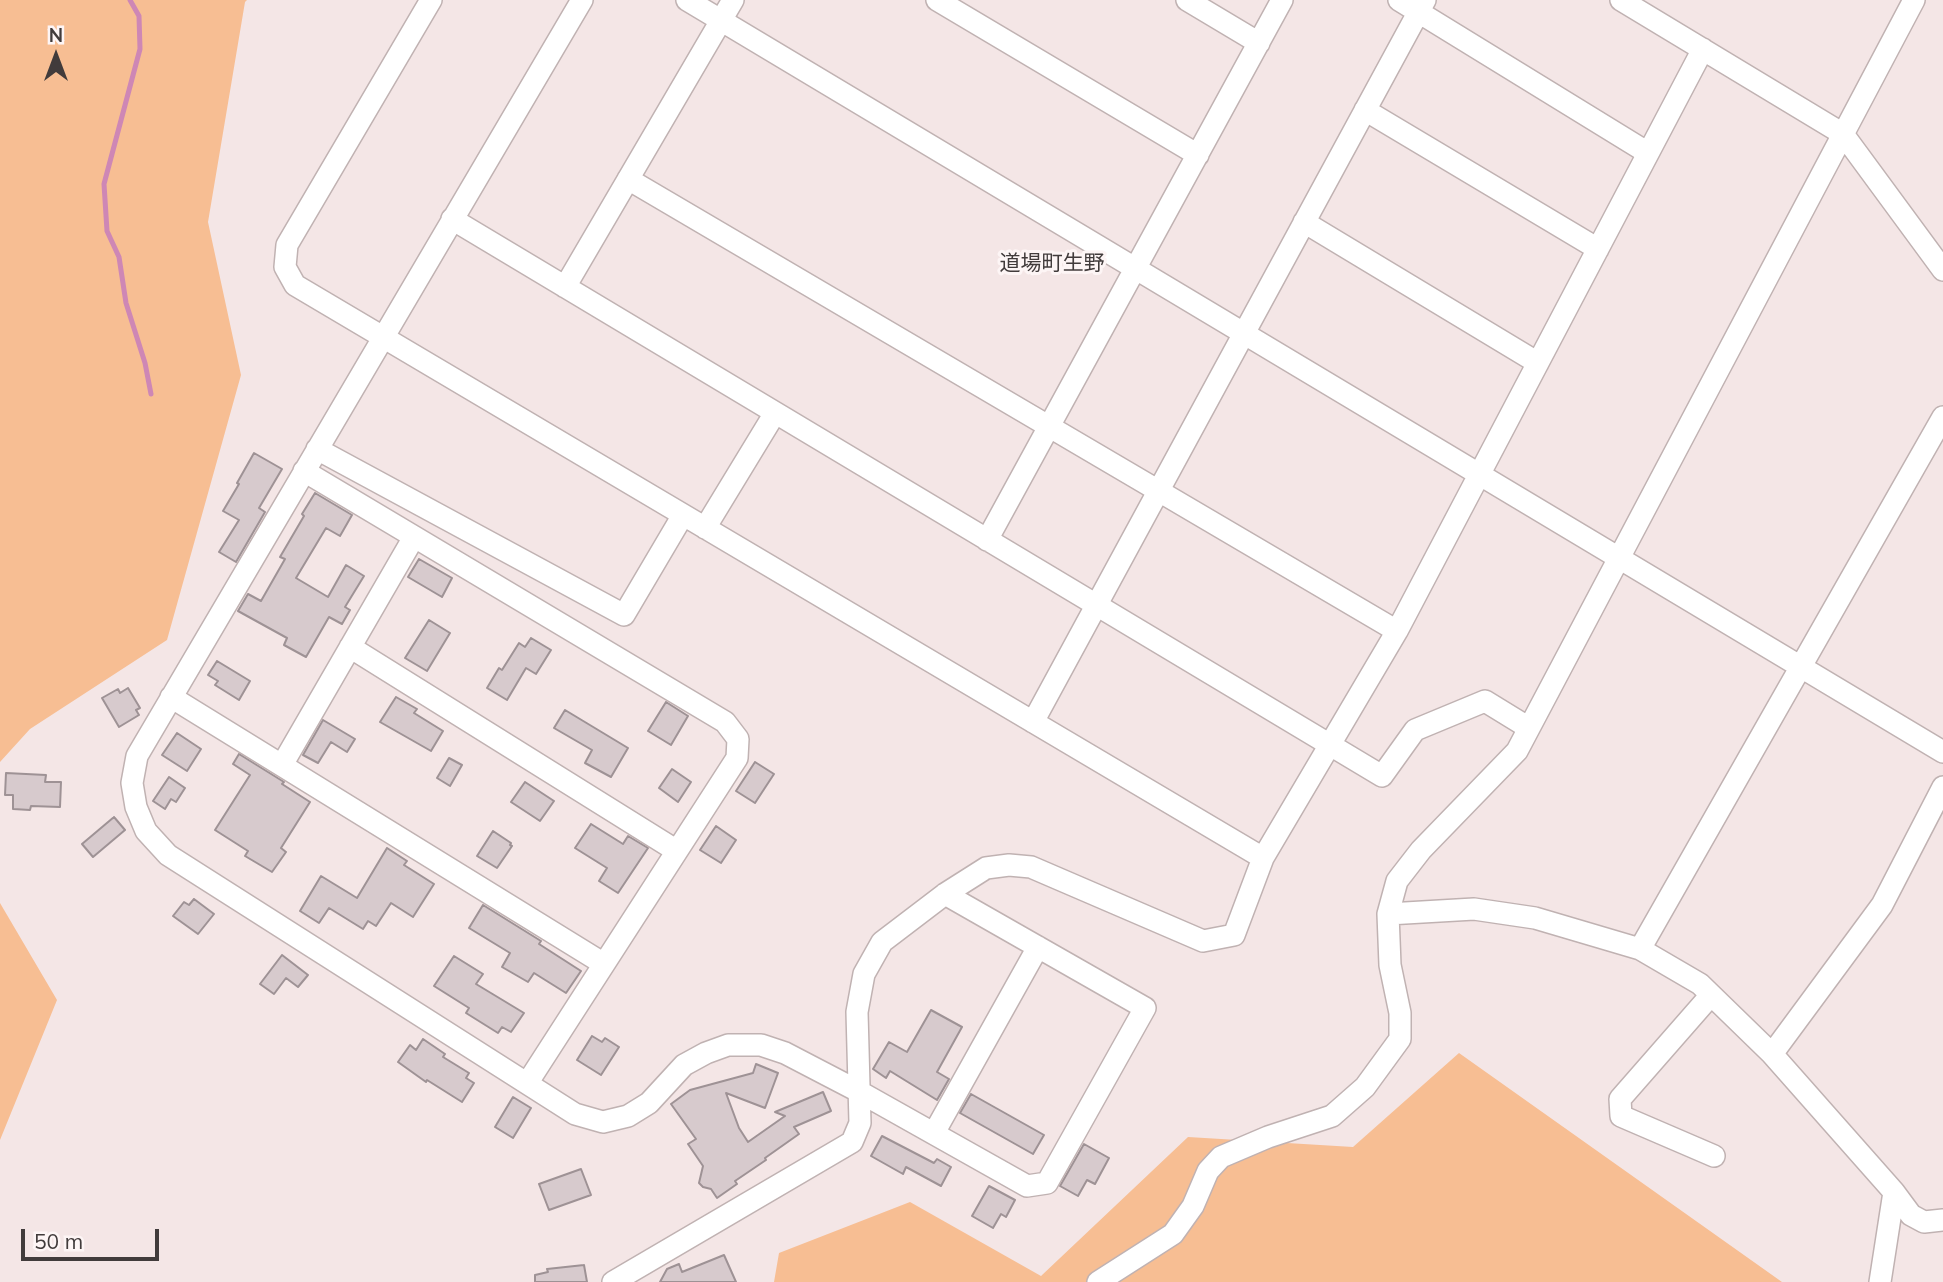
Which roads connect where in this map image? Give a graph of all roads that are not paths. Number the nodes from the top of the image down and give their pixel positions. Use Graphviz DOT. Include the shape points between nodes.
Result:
graph roads {
  1 [pos="431,0"];
  2 [pos="582,0"];
  3 [pos="687,0"];
  4 [pos="733,0"];
  5 [pos="937,0"];
  6 [pos="1187,0"];
  7 [pos="1282,0"];
  8 [pos="1399,0"];
  9 [pos="1621,0"];
  10 [pos="1914,0"];
  11 [pos="1422,6"];
  12 [pos="721,20"];
  13 [pos="1259,43"];
  14 [pos="1703,49"];
  15 [pos="1365,110"];
  16 [pos="1843,134"];
  17 [pos="1648,153"];
  18 [pos="1198,155"];
  19 [pos="628,179"];
  20 [pos="452,219"];
  21 [pos="1304,222"];
  22 [pos="1598,249"];
  23 [pos="1135,269"];
  24 [pos="1943,270"];
  25 [pos="565,287"];
  26 [pos="1244,334"];
  27 [pos="383,338"];
  28 [pos="1538,363"];
  29 [pos="775,413"];
  30 [pos="1943,417"];
  31 [pos="1049,427"];
  32 [pos="317,449"];
  33 [pos="304,471"];
  34 [pos="1479,475"];
  35 [pos="1158,491"];
  36 [pos="684,515"];
  37 [pos="705,528"];
  38 [pos="414,537"];
  39 [pos="987,540"];
  40 [pos="1619,558"];
  41 [pos="1097,605"];
  42 [pos="1397,631"];
  43 [pos="350,647"];
  44 [pos="1801,667"];
  45 [pos="171,697"];
  46 [pos="1033,722"];
  47 [pos="1529,728"];
  48 [pos="1329,745"];
  49 [pos="1943,752"];
  50 [pos="282,765"];
  51 [pos="1943,786"];
  52 [pos="677,851"];
  53 [pos="1263,858"];
  54 [pos="945,894"];
  55 [pos="1388,914"];
  56 [pos="1038,947"];
  57 [pos="1640,950"];
  58 [pos="604,964"];
  59 [pos="1712,995"];
  60 [pos="1772,1054"];
  61 [pos="528,1082"];
  62 [pos="858,1091"];
  63 [pos="934,1133"];
  64 [pos="1714,1156"];
  65 [pos="1894,1192"];
  66 [pos="1943,1220"];
  67 [pos="624,1279"];
  68 [pos="1098,1282"];
  69 [pos="1880,1282"];
  1 -- 27 [label="street" via="287,245 285,267 295,285"];
  2 -- 20 [label="street"];
  3 -- 12 [label="street"];
  4 -- 12 [label="street"];
  5 -- 18 [label="street"];
  6 -- 13 [label="street"];
  7 -- 13 [label="street"];
  8 -- 11 [label="street"];
  9 -- 14 [label="street"];
  10 -- 16 [label="street"];
  11 -- 15 [label="street"];
  11 -- 17 [label="street"];
  12 -- 19 [label="street"];
  12 -- 23 [label="street"];
  13 -- 18 [label="street"];
  14 -- 16 [label="street"];
  14 -- 17 [label="street"];
  15 -- 21 [label="street"];
  15 -- 22 [label="street"];
  16 -- 24 [label="street"];
  16 -- 40 [label="street"];
  17 -- 22 [label="street"];
  18 -- 23 [label="street"];
  19 -- 25 [label="street"];
  19 -- 31 [label="street"];
  20 -- 25 [label="street"];
  20 -- 27 [label="street"];
  21 -- 26 [label="street"];
  21 -- 28 [label="street"];
  22 -- 28 [label="street"];
  23 -- 26 [label="street"];
  23 -- 31 [label="street"];
  25 -- 29 [label="street"];
  26 -- 34 [label="street"];
  26 -- 35 [label="street"];
  27 -- 32 [label="street"];
  27 -- 36 [label="street"];
  28 -- 34 [label="street"];
  29 -- 37 [label="street"];
  29 -- 39 [label="street"];
  30 -- 44 [label="street"];
  31 -- 35 [label="street"];
  31 -- 39 [label="street"];
  32 -- 33 [label="street"];
  32 -- 36 [label="street" via="624,615"];
  33 -- 38 [label="street"];
  33 -- 45 [label="street"];
  34 -- 40 [label="street"];
  34 -- 42 [label="street"];
  35 -- 41 [label="street"];
  35 -- 42 [label="street"];
  36 -- 37 [label="street"];
  37 -- 46 [label="street"];
  38 -- 43 [label="street"];
  38 -- 52 [label="street" via="725,722 738,738 737,758"];
  39 -- 41 [label="street"];
  40 -- 44 [label="street"];
  40 -- 47 [label="street"];
  41 -- 46 [label="street"];
  41 -- 48 [label="street"];
  42 -- 48 [label="street"];
  43 -- 50 [label="street"];
  43 -- 52 [label="street"];
  44 -- 49 [label="street"];
  44 -- 57 [label="street"];
  45 -- 50 [label="street"];
  45 -- 61 [label="street" via="137,756 132,783 146,831 168,855"];
  46 -- 53 [label="street"];
  47 -- 48 [label="street" via="1485,701 1415,730 1382,776"];
  47 -- 55 [label="street" via="1517,751 1397,881"];
  48 -- 53 [label="street"];
  50 -- 58 [label="street"];
  51 -- 60 [label="street" via="1882,905"];
  52 -- 58 [label="street"];
  53 -- 54 [label="street" via="1234,935 1203,942 1031,867 986,868"];
  54 -- 56 [label="street"];
  54 -- 62 [label="street" via="882,942 864,974 857,1012"];
  55 -- 57 [label="street" via="1474,909 1535,918"];
  55 -- 68 [label="street" via="1400,1040 1365,1087 1332,1116 1221,1157 1208,1171 1193,1206 1173,1234"];
  56 -- 63 [label="street"];
  56 -- 63 [label="street" via="1145,1008 1067,1148 1047,1183 1027,1186"];
  57 -- 59 [label="street"];
  58 -- 61 [label="street"];
  59 -- 60 [label="street"];
  59 -- 64 [label="street" via="1620,1099 1621,1116"];
  60 -- 65 [label="street"];
  61 -- 62 [label="street" via="575,1114 603,1122 628,1116 649,1103 684,1065 706,1053 728,1045 761,1045"];
  62 -- 63 [label="street"];
  62 -- 67 [label="street" via="860,1123 852,1142"];
  65 -- 66 [label="street" via="1911,1215 1924,1222"];
  65 -- 69 [label="street"];
}
